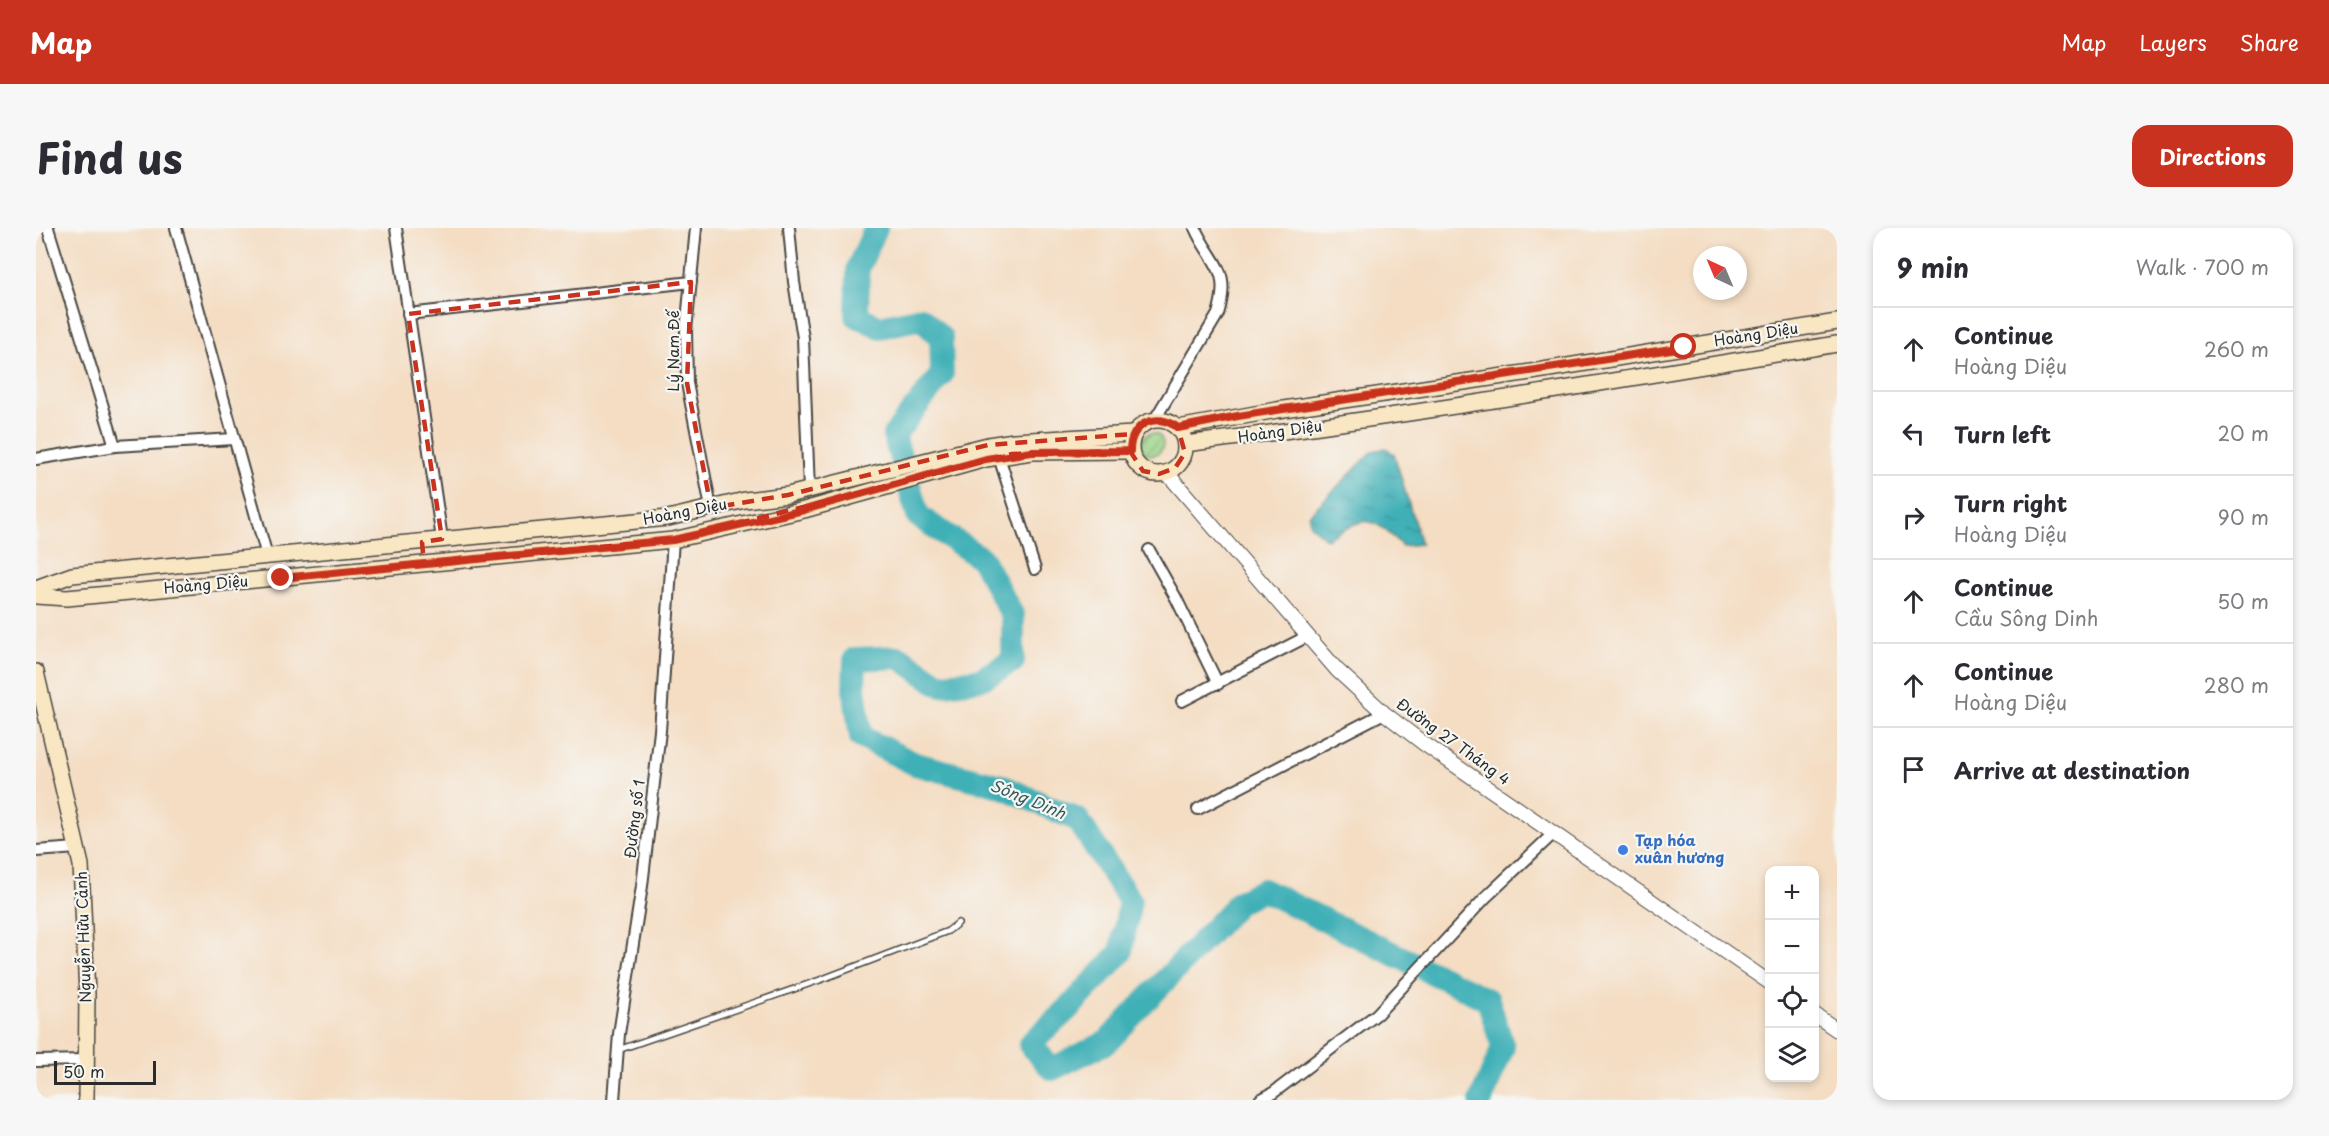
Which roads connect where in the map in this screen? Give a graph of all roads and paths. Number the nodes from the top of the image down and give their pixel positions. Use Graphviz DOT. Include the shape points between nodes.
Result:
graph roads {
  1 [pos="48,228"];
  2 [pos="176,228"];
  3 [pos="396,228"];
  4 [pos="696,228"];
  5 [pos="789,228"];
  6 [pos="1195,228"];
  7 [pos="691,282"];
  8 [pos="408,314"];
  9 [pos="1837,322"];
  10 [pos="1837,344"];
  11 [pos="1155,419"];
  12 [pos="1178,428"];
  13 [pos="1133,434"];
  14 [pos="234,439"];
  15 [pos="1185,444"];
  16 [pos="116,446"];
  17 [pos="1130,451"];
  18 [pos="999,457"];
  19 [pos="36,459"];
  20 [pos="941,463"];
  21 [pos="1167,473"];
  22 [pos="809,490"];
  23 [pos="711,508"];
  24 [pos="442,539"];
  25 [pos="673,540"];
  26 [pos="422,542"];
  27 [pos="1149,550"];
  28 [pos="267,556"];
  29 [pos="424,564"];
  30 [pos="1035,569"];
  31 [pos="36,588"];
  32 [pos="36,596"];
  33 [pos="1308,636"];
  34 [pos="36,672"];
  35 [pos="1218,684"];
  36 [pos="1182,701"];
  37 [pos="1384,713"];
  38 [pos="1198,808"];
  39 [pos="1554,833"];
  40 [pos="77,848"];
  41 [pos="36,851"];
  42 [pos="958,923"];
  43 [pos="1765,980"];
  44 [pos="1819,1017"];
  45 [pos="1837,1030"];
  46 [pos="618,1050"];
  47 [pos="87,1060"];
  48 [pos="36,1061"];
  49 [pos="87,1100"];
  50 [pos="614,1100"];
  51 [pos="1260,1100"];
  1 -- 16 [label="street"];
  2 -- 14 [label="street"];
  3 -- 8 [label="street"];
  4 -- 7 [label="street, Lý Nam Đế"];
  5 -- 22 [label="street" via="803,338"];
  6 -- 11 [label="street" via="1222,276 1222,298 1218,314"];
  7 -- 8 [label="street"];
  7 -- 23 [label="street, Lý Nam Đế" via="686,331 687,383"];
  8 -- 24 [label="street"];
  9 -- 12 [label="main road, Hoàng Diệu"];
  10 -- 15 [label="main road, Hoàng Diệu" via="1285,432"];
  11 -- 12 [label="main road"];
  11 -- 13 [label="main road"];
  12 -- 15 [label="main road"];
  13 -- 17 [label="main road"];
  13 -- 20 [label="main road" via="1014,441"];
  14 -- 16 [label="street"];
  14 -- 28 [label="street"];
  15 -- 21 [label="main road" via="1181,462"];
  16 -- 19 [label="street"];
  17 -- 18 [label="main road" via="1032,452"];
  17 -- 21 [label="main road" via="1143,471"];
  18 -- 20 [label="main road"];
  18 -- 30 [label="street"];
  20 -- 22 [label="main road, Hoàng Diệu"];
  20 -- 25 [label="main road, Hoàng Diệu" via="837,501"];
  21 -- 33 [label="street, Đường 27 Tháng 4"];
  22 -- 23 [label="main road, Hoàng Diệu"];
  23 -- 24 [label="main road, Hoàng Diệu" via="668,518"];
  24 -- 26 [label="main road, Hoàng Diệu"];
  25 -- 29 [label="main road, Hoàng Diệu"];
  25 -- 46 [label="street, Đường số 1" via="660,731"];
  26 -- 28 [label="main road, Hoàng Diệu"];
  26 -- 29 [label="main road"];
  27 -- 35 [label="street"];
  28 -- 31 [label="main road, Hoàng Diệu" via="72,575"];
  29 -- 32 [label="main road, Hoàng Diệu" via="67,598"];
  33 -- 35 [label="street"];
  33 -- 37 [label="street, Đường 27 Tháng 4" via="1343,676"];
  34 -- 40 [label="main road, Nguyễn Hữu Cảnh"];
  35 -- 36 [label="street"];
  37 -- 38 [label="street"];
  37 -- 39 [label="street, Đường 27 Tháng 4"];
  39 -- 43 [label="street, Đường 27 Tháng 4"];
  39 -- 51 [label="street" via="1485,898 1377,1014"];
  40 -- 41 [label="street"];
  40 -- 47 [label="main road, Nguyễn Hữu Cảnh" via="81,865"];
  42 -- 46 [label="lane" via="948,931 820,980"];
  44 -- 45 [label="street"];
  46 -- 50 [label="street, Đường số 1"];
  47 -- 48 [label="street"];
  47 -- 49 [label="main road, Nguyễn Hữu Cảnh"];
}
